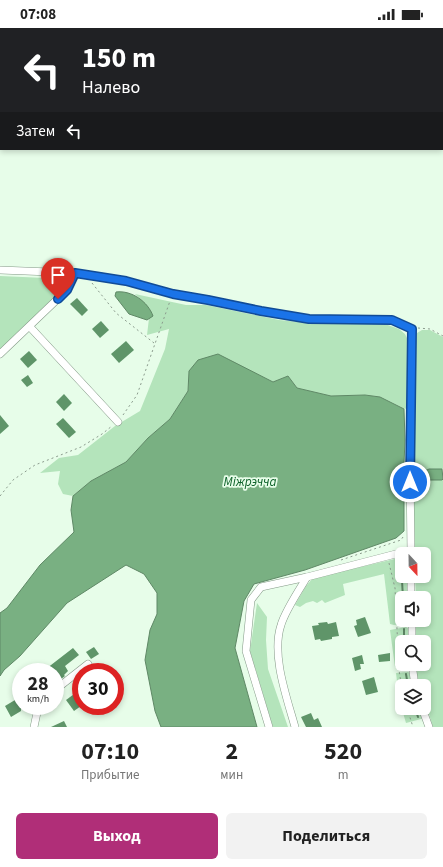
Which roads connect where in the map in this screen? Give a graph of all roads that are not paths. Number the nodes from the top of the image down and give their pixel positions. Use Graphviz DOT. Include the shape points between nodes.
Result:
graph roads {
  1 [pos="0,270"];
  2 [pos="75,273"];
  3 [pos="30,327"];
  4 [pos="0,354"];
  5 [pos="118,422"];
  6 [pos="411,547"];
  7 [pos="395,555"];
  8 [pos="307,577"];
  9 [pos="72,677"];
  10 [pos="64,683"];
  11 [pos="37,715"];
  12 [pos="425,715"];
  13 [pos="34,727"];
  14 [pos="269,727"];
  15 [pos="295,727"];
  16 [pos="429,727"];
  1 -- 2 [label="street"];
  2 -- 3 [label="street" via="67,290"];
  2 -- 6 [label="street" via="309,319 392,320 412,329"];
  3 -- 4 [label="street"];
  3 -- 5 [label="street"];
  7 -- 8 [label="street"];
  8 -- 14 [label="street" via="261,587 251,600 246,651"];
  8 -- 15 [label="street" via="281,624 278,636 280,672"];
  9 -- 10 [label="street"];
  11 -- 13 [label="street"];
  12 -- 16 [label="street"];
}
